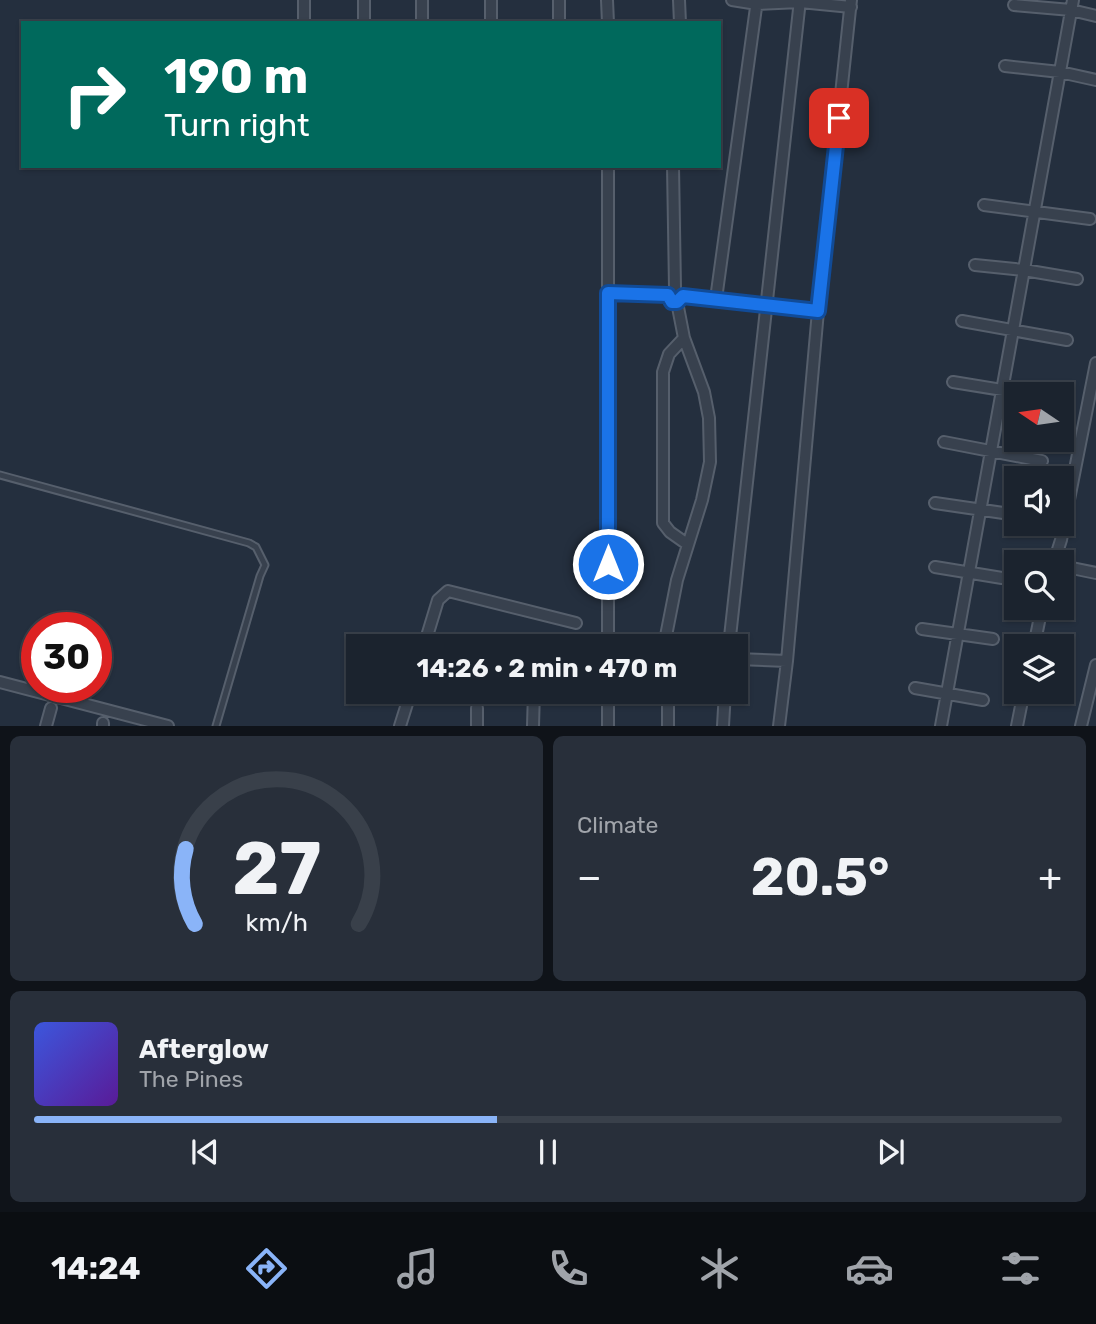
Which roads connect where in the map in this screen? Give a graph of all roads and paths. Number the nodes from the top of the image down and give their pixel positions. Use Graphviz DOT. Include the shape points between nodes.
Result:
graph roads {
  1 [pos="304,0"];
  2 [pos="364,0"];
  3 [pos="422,0"];
  4 [pos="491,0"];
  5 [pos="559,0"];
  6 [pos="607,0"];
  7 [pos="679,0"];
  8 [pos="732,0"];
  9 [pos="800,1"];
  10 [pos="757,2"];
  11 [pos="851,4"];
  12 [pos="1014,5"];
  13 [pos="1072,5"];
  14 [pos="1096,16"];
  15 [pos="304,21"];
  16 [pos="364,21"];
  17 [pos="422,21"];
  18 [pos="491,21"];
  19 [pos="559,21"];
  20 [pos="608,21"];
  21 [pos="680,21"];
  22 [pos="1005,66"];
  23 [pos="1060,72"];
  24 [pos="1096,80"];
  25 [pos="608,168"];
  26 [pos="673,168"];
  27 [pos="984,205"];
  28 [pos="1035,210"];
  29 [pos="1090,219"];
  30 [pos="975,265"];
  31 [pos="1024,270"];
  32 [pos="1077,279"];
  33 [pos="608,293"];
  34 [pos="676,295"];
  35 [pos="716,299"];
  36 [pos="767,306"];
  37 [pos="818,311"];
  38 [pos="962,321"];
  39 [pos="1013,330"];
  40 [pos="684,338"];
  41 [pos="1067,340"];
  42 [pos="1096,363"];
  43 [pos="953,382"];
  44 [pos="1002,390"];
  45 [pos="944,442"];
  46 [pos="991,450"];
  47 [pos="1042,461"];
  48 [pos="0,475"];
  49 [pos="935,503"];
  50 [pos="981,509"];
  51 [pos="1004,513"];
  52 [pos="687,544"];
  53 [pos="1058,550"];
  54 [pos="935,567"];
  55 [pos="1074,568"];
  56 [pos="969,572"];
  57 [pos="1096,573"];
  58 [pos="1002,578"];
  59 [pos="576,623"];
  60 [pos="922,629"];
  61 [pos="428,634"];
  62 [pos="607,634"];
  63 [pos="666,634"];
  64 [pos="730,634"];
  65 [pos="958,634"];
  66 [pos="993,639"];
  67 [pos="748,659"];
  68 [pos="787,661"];
  69 [pos="1096,664"];
  70 [pos="0,682"];
  71 [pos="915,688"];
  72 [pos="947,694"];
  73 [pos="983,700"];
  74 [pos="407,704"];
  75 [pos="534,704"];
  76 [pos="608,704"];
  77 [pos="668,704"];
  78 [pos="724,704"];
  79 [pos="1021,704"];
  80 [pos="51,708"];
  81 [pos="477,708"];
  82 [pos="46,726"];
  83 [pos="169,726"];
  84 [pos="216,726"];
  85 [pos="400,726"];
  86 [pos="477,726"];
  87 [pos="533,726"];
  88 [pos="608,726"];
  89 [pos="667,726"];
  90 [pos="723,726"];
  91 [pos="779,726"];
  92 [pos="941,726"];
  93 [pos="1017,726"];
  94 [pos="1081,726"];
  1 -- 15 [label="street"];
  2 -- 16 [label="street"];
  3 -- 17 [label="street"];
  4 -- 18 [label="street"];
  5 -- 19 [label="street"];
  6 -- 20 [label="street"];
  7 -- 21 [label="street"];
  8 -- 10 [label="street"];
  9 -- 10 [label="street"];
  9 -- 11 [label="street"];
  9 -- 36 [label="street"];
  10 -- 35 [label="street"];
  11 -- 37 [label="street"];
  12 -- 13 [label="street"];
  13 -- 14 [label="street"];
  13 -- 23 [label="street"];
  22 -- 23 [label="street"];
  23 -- 24 [label="street"];
  23 -- 28 [label="street"];
  25 -- 33 [label="street"];
  26 -- 34 [label="street"];
  27 -- 28 [label="street"];
  28 -- 29 [label="street"];
  28 -- 31 [label="street"];
  30 -- 31 [label="street"];
  31 -- 32 [label="street"];
  31 -- 39 [label="street"];
  33 -- 34 [label="street"];
  33 -- 62 [label="street"];
  34 -- 35 [label="street"];
  34 -- 40 [label="street"];
  35 -- 36 [label="street"];
  36 -- 37 [label="street"];
  36 -- 64 [label="street"];
  37 -- 68 [label="street"];
  38 -- 39 [label="street"];
  39 -- 41 [label="street"];
  39 -- 44 [label="street"];
  40 -- 52 [label="street" via="704,392 711,444 707,481"];
  40 -- 52 [label="street" via="669,354 663,372 663,523"];
  42 -- 53 [label="street"];
  43 -- 44 [label="street"];
  44 -- 46 [label="street"];
  45 -- 46 [label="street"];
  46 -- 47 [label="street"];
  46 -- 50 [label="street"];
  48 -- 84 [label="lane" via="256,547 265,565"];
  49 -- 50 [label="street"];
  50 -- 51 [label="street"];
  50 -- 56 [label="street"];
  52 -- 63 [label="street"];
  54 -- 56 [label="street"];
  55 -- 57 [label="street"];
  56 -- 58 [label="street"];
  56 -- 65 [label="street"];
  59 -- 61 [label="street" via="448,591 438,600"];
  60 -- 65 [label="street"];
  65 -- 66 [label="street"];
  65 -- 72 [label="street"];
  67 -- 68 [label="street"];
  68 -- 91 [label="street"];
  69 -- 94 [label="street"];
  70 -- 83 [label="street"];
  71 -- 72 [label="street"];
  72 -- 73 [label="street"];
  72 -- 92 [label="street"];
  74 -- 85 [label="street"];
  75 -- 87 [label="street"];
  76 -- 88 [label="street"];
  77 -- 89 [label="street"];
  78 -- 90 [label="street"];
  79 -- 93 [label="street"];
  80 -- 82 [label="street"];
  81 -- 86 [label="street"];
}
